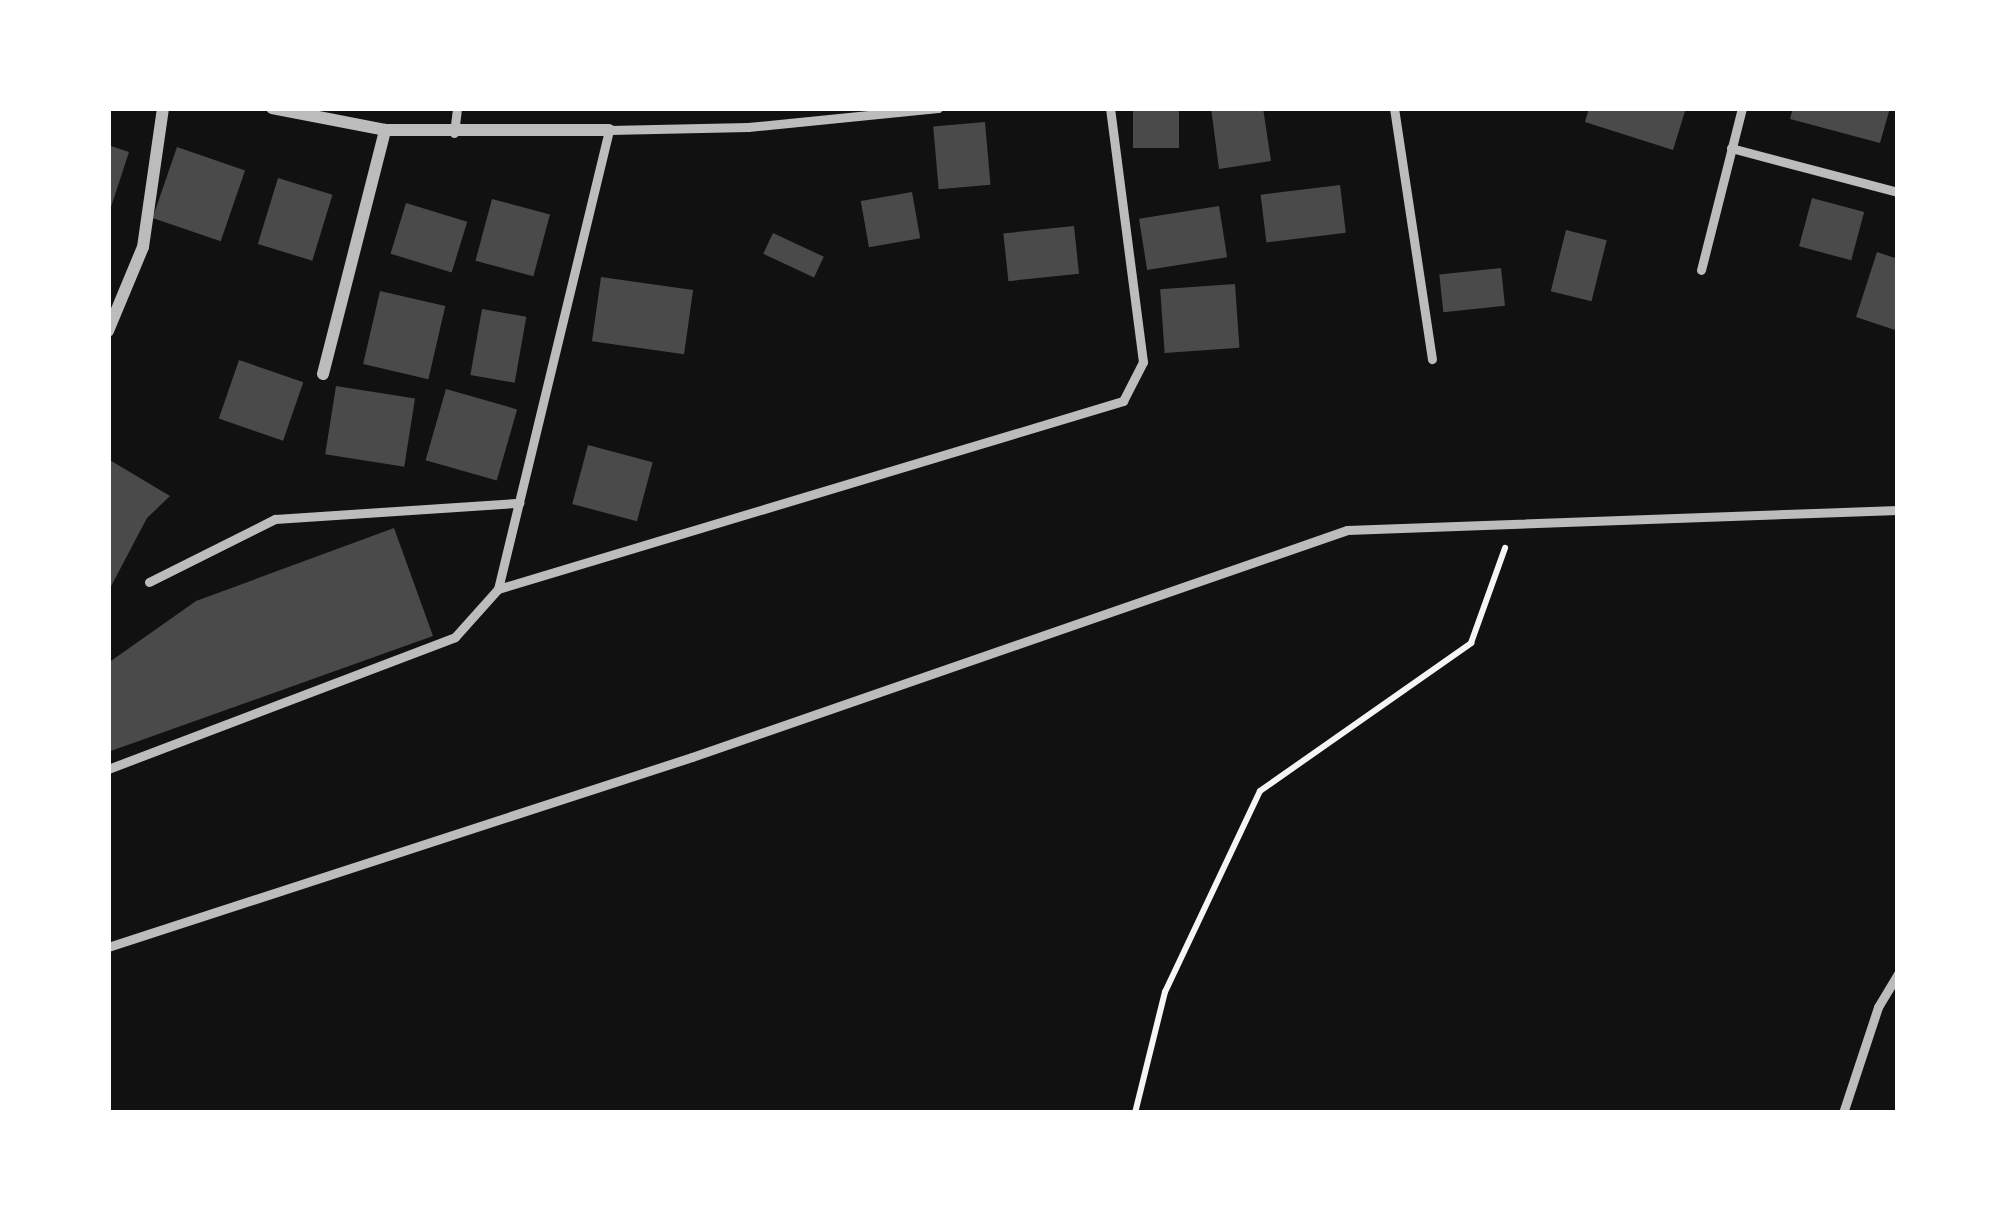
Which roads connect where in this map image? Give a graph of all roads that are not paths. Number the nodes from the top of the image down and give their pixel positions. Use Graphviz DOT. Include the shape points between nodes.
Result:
graph roads {
  1 [pos="163,108"];
  2 [pos="272,108"];
  3 [pos="458,108"];
  4 [pos="938,108"];
  5 [pos="1110,108"];
  6 [pos="1394,108"];
  7 [pos="1742,108"];
  8 [pos="336,114"];
  9 [pos="386,130"];
  10 [pos="609,130"];
  11 [pos="454,134"];
  12 [pos="1731,148"];
  13 [pos="1898,192"];
  14 [pos="1701,270"];
  15 [pos="108,332"];
  16 [pos="1432,359"];
  17 [pos="323,374"];
  18 [pos="519,503"];
  19 [pos="1898,510"];
  20 [pos="149,582"];
  21 [pos="498,589"];
  22 [pos="108,769"];
  23 [pos="108,946"];
  24 [pos="1898,974"];
  25 [pos="1843,1113"];
  1 -- 15 [label="street" via="143,247"];
  2 -- 8 [label="street"];
  3 -- 11 [label="lane"];
  4 -- 10 [label="lane" via="748,127"];
  5 -- 21 [label="lane" via="1143,362 1123,401"];
  6 -- 16 [label="lane"];
  7 -- 12 [label="lane"];
  8 -- 9 [label="street"];
  9 -- 11 [label="street"];
  9 -- 17 [label="street"];
  10 -- 11 [label="street"];
  10 -- 18 [label="lane"];
  12 -- 13 [label="lane"];
  12 -- 14 [label="lane"];
  18 -- 20 [label="lane" via="275,519"];
  18 -- 21 [label="lane"];
  19 -- 23 [label="lane" via="1347,530 692,757"];
  21 -- 22 [label="lane" via="455,637"];
  24 -- 25 [label="lane" via="1878,1007"];
}
